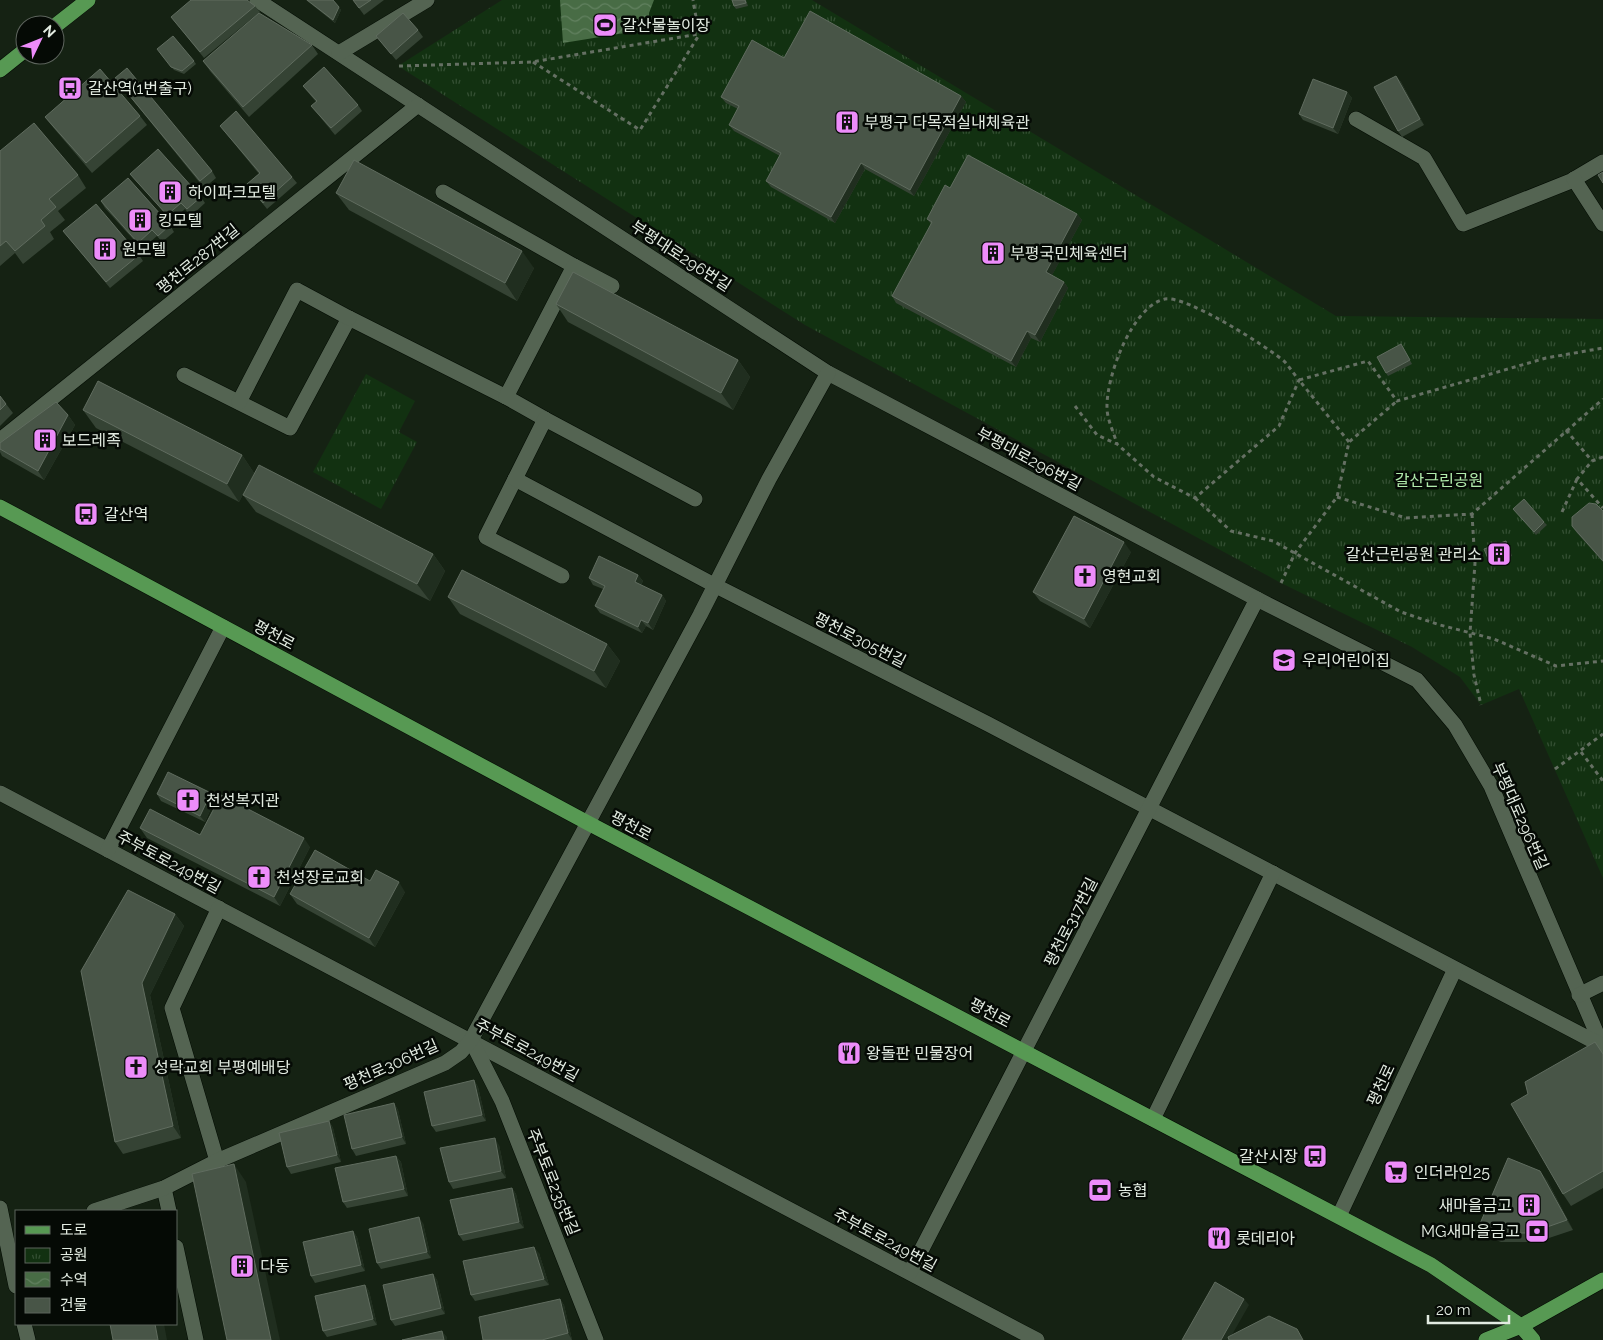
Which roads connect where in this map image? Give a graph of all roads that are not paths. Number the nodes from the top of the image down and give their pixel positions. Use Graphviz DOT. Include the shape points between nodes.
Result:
graph roads {
  1 [pos="88,0"];
  2 [pos="257,0"];
  3 [pos="427,0"];
  4 [pos="65,18"];
  5 [pos="339,53"];
  6 [pos="15,58"];
  7 [pos="0,70"];
  8 [pos="418,105"];
  9 [pos="1356,120"];
  10 [pos="1603,162"];
  11 [pos="1574,179"];
  12 [pos="443,192"];
  13 [pos="1603,224"];
  14 [pos="574,266"];
  15 [pos="612,286"];
  16 [pos="349,318"];
  17 [pos="828,373"];
  18 [pos="184,375"];
  19 [pos="506,397"];
  20 [pos="239,402"];
  21 [pos="545,420"];
  22 [pos="0,440"];
  23 [pos="515,479"];
  24 [pos="695,499"];
  25 [pos="0,507"];
  26 [pos="562,576"];
  27 [pos="716,586"];
  28 [pos="1257,600"];
  29 [pos="223,627"];
  30 [pos="0,793"];
  31 [pos="1149,809"];
  32 [pos="588,824"];
  33 [pos="108,850"];
  34 [pos="1272,873"];
  35 [pos="219,908"];
  36 [pos="1456,969"];
  37 [pos="1603,983"];
  38 [pos="1579,995"];
  39 [pos="471,1040"];
  40 [pos="1602,1047"];
  41 [pos="1024,1051"];
  42 [pos="1153,1119"];
  43 [pos="217,1161"];
  44 [pos="164,1188"];
  45 [pos="0,1208"];
  46 [pos="97,1210"];
  47 [pos="169,1210"];
  48 [pos="1338,1216"];
  49 [pos="8,1240"];
  50 [pos="178,1256"];
  51 [pos="910,1272"];
  52 [pos="15,1280"];
  53 [pos="1603,1280"];
  54 [pos="24,1325"];
  55 [pos="1521,1326"];
  56 [pos="28,1340"];
  57 [pos="196,1340"];
  58 [pos="596,1340"];
  59 [pos="1038,1340"];
  60 [pos="1486,1340"];
  61 [pos="1532,1340"];
  1 -- 4 [label="main road"];
  2 -- 5 [label="street, 부평대로296번길"];
  3 -- 5 [label="street"];
  5 -- 8 [label="street, 부평대로296번길"];
  6 -- 7 [label="main road"];
  8 -- 17 [label="street, 부평대로296번길"];
  8 -- 22 [label="street, 평천로287번길"];
  9 -- 11 [label="street" via="1424,158 1463,224"];
  10 -- 11 [label="street"];
  11 -- 13 [label="street"];
  12 -- 14 [label="street"];
  14 -- 15 [label="street"];
  14 -- 19 [label="street"];
  16 -- 19 [label="street"];
  16 -- 20 [label="street" via="290,428"];
  16 -- 20 [label="street" via="297,290"];
  17 -- 27 [label="street" via="769,479"];
  17 -- 28 [label="street, 부평대로296번길"];
  18 -- 20 [label="street"];
  19 -- 21 [label="street"];
  21 -- 23 [label="street"];
  21 -- 24 [label="street"];
  23 -- 26 [label="street" via="486,537"];
  23 -- 27 [label="street, 평천로305번길"];
  25 -- 29 [label="main road, 평천로"];
  27 -- 31 [label="street, 평천로305번길"];
  27 -- 32 [label="street"];
  28 -- 31 [label="street, 평천로317번길"];
  28 -- 38 [label="street, 부평대로296번길" via="1417,680 1455,725 1491,786"];
  29 -- 32 [label="main road, 평천로"];
  29 -- 33 [label="street"];
  30 -- 33 [label="street, 주부토로249번길"];
  31 -- 34 [label="street"];
  31 -- 41 [label="street, 평천로317번길"];
  32 -- 39 [label="street, 평천로306번길"];
  32 -- 41 [label="main road, 평천로"];
  33 -- 35 [label="street, 주부토로249번길"];
  34 -- 36 [label="street, 부평대로296번길"];
  34 -- 42 [label="street"];
  35 -- 39 [label="street, 주부토로249번길"];
  35 -- 43 [label="street" via="172,1008"];
  36 -- 40 [label="street, 부평대로296번길"];
  36 -- 48 [label="street, 평천로"];
  37 -- 38 [label="street"];
  38 -- 40 [label="street, 부평대로296번길"];
  39 -- 43 [label="street, 평천로306번길" via="445,1063"];
  39 -- 51 [label="street, 주부토로249번길"];
  39 -- 58 [label="street, 주부토로235번길" via="502,1101"];
  41 -- 42 [label="main road, 평천로"];
  41 -- 51 [label="street"];
  42 -- 48 [label="main road, 평천로"];
  43 -- 44 [label="street, 평천로306번길"];
  44 -- 46 [label="street, 평천로306번길"];
  44 -- 47 [label="street"];
  45 -- 49 [label="street"];
  48 -- 55 [label="main road, 평천로" via="1431,1265"];
  49 -- 52 [label="street"];
  50 -- 57 [label="street"];
  51 -- 59 [label="street, 주부토로249번길"];
  53 -- 55 [label="main road"];
  54 -- 56 [label="street"];
  55 -- 60 [label="main road"];
  55 -- 61 [label="main road, 평천로"];
}
